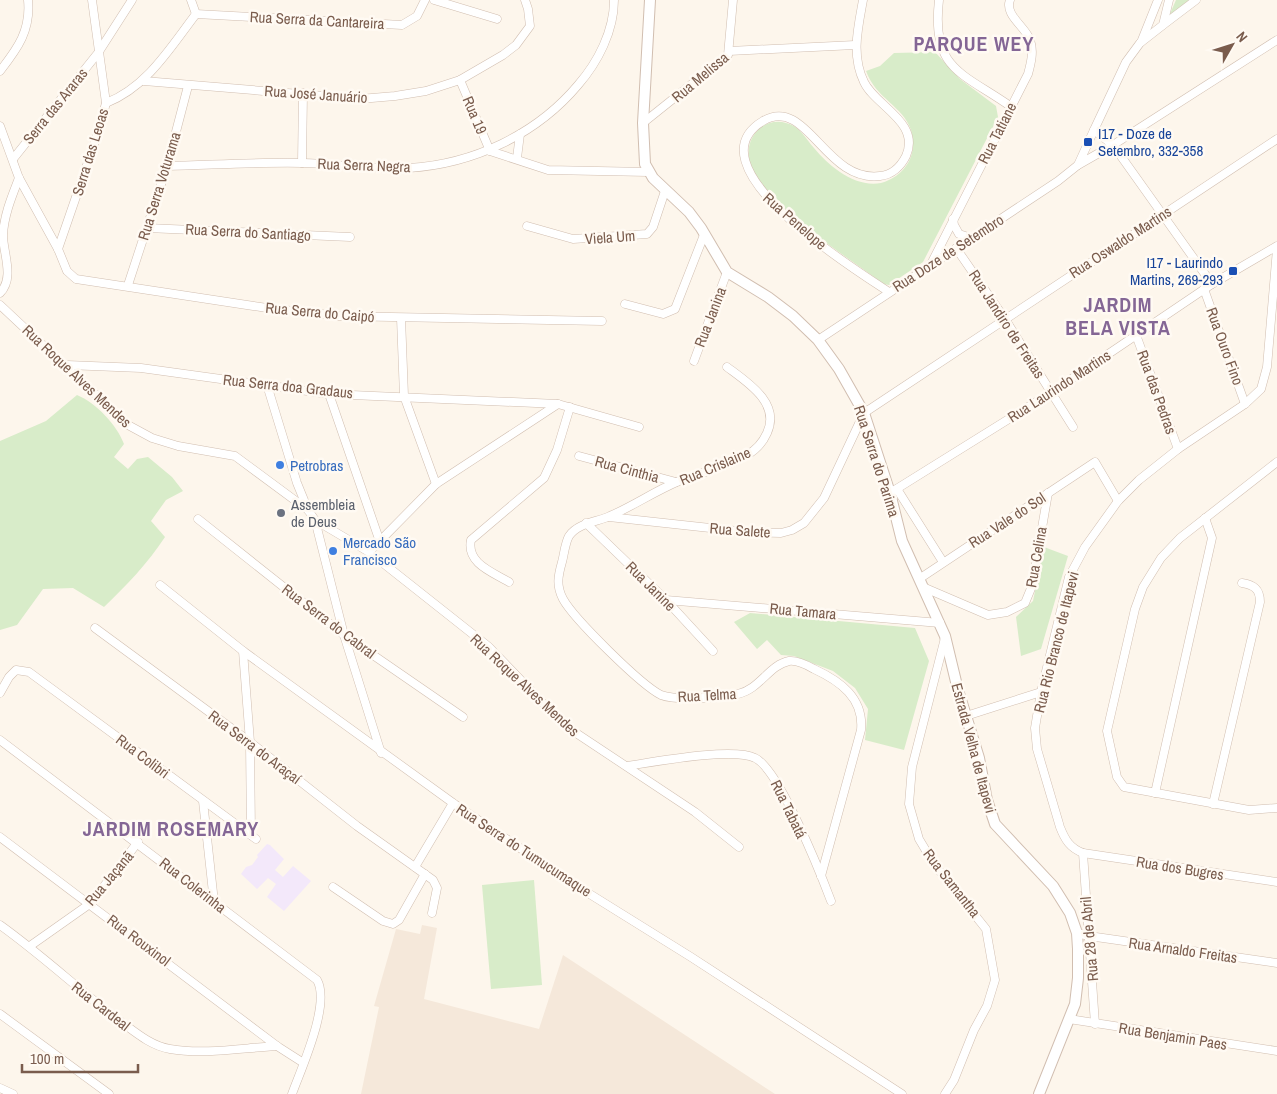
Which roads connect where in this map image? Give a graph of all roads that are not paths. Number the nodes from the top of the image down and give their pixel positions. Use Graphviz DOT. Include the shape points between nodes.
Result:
graph roads {
  1 [pos="28,0"];
  2 [pos="92,0"];
  3 [pos="132,0"];
  4 [pos="191,0"];
  5 [pos="425,0"];
  6 [pos="434,0"];
  7 [pos="525,0"];
  8 [pos="614,0"];
  9 [pos="650,0"];
  10 [pos="733,0"];
  11 [pos="863,0"];
  12 [pos="939,0"];
  13 [pos="1010,0"];
  14 [pos="1158,0"];
  15 [pos="1169,0"];
  16 [pos="1196,0"];
  17 [pos="196,14"];
  18 [pos="497,19"];
  19 [pos="1163,25"];
  20 [pos="1276,42"];
  21 [pos="1140,43"];
  22 [pos="855,45"];
  23 [pos="729,51"];
  24 [pos="98,53"];
  25 [pos="0,71"];
  26 [pos="460,80"];
  27 [pos="144,81"];
  28 [pos="188,86"];
  29 [pos="303,93"];
  30 [pos="106,104"];
  31 [pos="1010,106"];
  32 [pos="643,123"];
  33 [pos="0,126"];
  34 [pos="1094,130"];
  35 [pos="520,134"];
  36 [pos="1277,139"];
  37 [pos="1113,145"];
  38 [pos="490,150"];
  39 [pos="517,158"];
  40 [pos="13,159"];
  41 [pos="302,163"];
  42 [pos="1078,165"];
  43 [pos="167,166"];
  44 [pos="648,172"];
  45 [pos="19,178"];
  46 [pos="665,191"];
  47 [pos="1163,214"];
  48 [pos="954,219"];
  49 [pos="527,226"];
  50 [pos="147,228"];
  51 [pos="704,234"];
  52 [pos="350,237"];
  53 [pos="971,238"];
  54 [pos="1277,246"];
  55 [pos="956,248"];
  56 [pos="58,249"];
  57 [pos="1277,249"];
  58 [pos="930,267"];
  59 [pos="727,272"];
  60 [pos="1212,284"];
  61 [pos="128,285"];
  62 [pos="1204,289"];
  63 [pos="889,292"];
  64 [pos="0,293"];
  65 [pos="625,304"];
  66 [pos="0,305"];
  67 [pos="402,318"];
  68 [pos="1005,319"];
  69 [pos="602,322"];
  70 [pos="1136,335"];
  71 [pos="818,340"];
  72 [pos="694,361"];
  73 [pos="67,365"];
  74 [pos="727,367"];
  75 [pos="267,385"];
  76 [pos="1052,392"];
  77 [pos="329,394"];
  78 [pos="404,396"];
  79 [pos="558,404"];
  80 [pos="1245,404"];
  81 [pos="570,407"];
  82 [pos="864,413"];
  83 [pos="638,427"];
  84 [pos="1073,427"];
  85 [pos="1178,449"];
  86 [pos="579,456"];
  87 [pos="1277,462"];
  88 [pos="676,482"];
  89 [pos="297,483"];
  90 [pos="436,484"];
  91 [pos="279,489"];
  92 [pos="894,491"];
  93 [pos="1048,493"];
  94 [pos="1118,501"];
  95 [pos="308,510"];
  96 [pos="609,517"];
  97 [pos="1205,518"];
  98 [pos="198,519"];
  99 [pos="314,520"];
  100 [pos="586,523"];
  101 [pos="379,539"];
  102 [pos="369,552"];
  103 [pos="943,562"];
  104 [pos="508,582"];
  105 [pos="922,584"];
  106 [pos="1242,584"];
  107 [pos="160,585"];
  108 [pos="666,600"];
  109 [pos="940,623"];
  110 [pos="95,628"];
  111 [pos="344,635"];
  112 [pos="945,636"];
  113 [pos="243,651"];
  114 [pos="713,651"];
  115 [pos="1041,692"];
  116 [pos="0,693"];
  117 [pos="966,716"];
  118 [pos="463,717"];
  119 [pos="0,740"];
  120 [pos="250,742"];
  121 [pos="381,753"];
  122 [pos="627,766"];
  123 [pos="1155,793"];
  124 [pos="203,801"];
  125 [pos="452,803"];
  126 [pos="1214,804"];
  127 [pos="1277,808"];
  128 [pos="0,837"];
  129 [pos="138,842"];
  130 [pos="739,847"];
  131 [pos="1082,853"];
  132 [pos="415,866"];
  133 [pos="424,874"];
  134 [pos="821,876"];
  135 [pos="1277,882"];
  136 [pos="333,888"];
  137 [pos="831,901"];
  138 [pos="214,902"];
  139 [pos="91,903"];
  140 [pos="432,913"];
  141 [pos="0,925"];
  142 [pos="1077,933"];
  143 [pos="1089,936"];
  144 [pos="30,946"];
  145 [pos="1277,963"];
  146 [pos="0,1014"];
  147 [pos="1069,1019"];
  148 [pos="1095,1024"];
  149 [pos="277,1046"];
  150 [pos="1277,1051"];
  151 [pos="302,1062"];
  152 [pos="0,1088"];
  153 [pos="13,1094"];
  154 [pos="109,1094"];
  155 [pos="292,1094"];
  156 [pos="902,1094"];
  157 [pos="945,1094"];
  158 [pos="1039,1094"];
  1 -- 25 [label="street" via="23,39"];
  2 -- 24 [label="street, Serra das Leoas"];
  3 -- 24 [label="street, Serra das Araras"];
  4 -- 17 [label="street"];
  5 -- 17 [label="street, Rua Serra da Cantareira" via="417,16 402,24"];
  6 -- 18 [label="street"];
  7 -- 26 [label="street, Rua José Januário" via="530,26 525,34 503,55"];
  8 -- 35 [label="street, Rua Serra Negra" via="608,34 584,79 556,107"];
  9 -- 32 [label="street"];
  10 -- 23 [label="street"];
  11 -- 22 [label="street, Rua Penelope"];
  12 -- 31 [label="street" via="939,44 945,58 953,68"];
  13 -- 31 [label="street, Rua Tatiane" via="1009,10 1026,31 1032,51 1028,74"];
  14 -- 21 [label="street"];
  15 -- 19 [label="street"];
  16 -- 19 [label="street"];
  17 -- 27 [label="street"];
  19 -- 21 [label="street"];
  20 -- 37 [label="street, Rua Doze de Setembro"];
  21 -- 34 [label="street, Rua Doze de Setembro" via="1117,78"];
  22 -- 23 [label="street, Rua Melissa"];
  22 -- 63 [label="street, Rua Penelope" via="871,94 893,112 906,132 908,150 900,165 884,176 856,175 839,165 797,122 777,116 765,120 747,135 743,146 744,160 761,192 846,264"];
  23 -- 32 [label="street, Rua Melissa" via="719,64"];
  24 -- 30 [label="street, Serra das Leoas"];
  24 -- 40 [label="street, Serra das Araras"];
  26 -- 29 [label="street, Rua José Januário" via="426,91 360,99"];
  26 -- 38 [label="street, Rua 19"];
  27 -- 28 [label="street, Rua José Januário"];
  27 -- 30 [label="street"];
  28 -- 29 [label="street, Rua José Januário"];
  28 -- 43 [label="street, Rua Serra Voturama"];
  29 -- 41 [label="street"];
  30 -- 56 [label="street, Serra das Leoas"];
  31 -- 48 [label="street, Rua Tatiane"];
  32 -- 44 [label="street" via="642,146"];
  33 -- 40 [label="street"];
  34 -- 37 [label="street"];
  34 -- 42 [label="street, Rua Doze de Setembro"];
  35 -- 38 [label="street, Rua Serra Negra"];
  35 -- 39 [label="street"];
  36 -- 47 [label="street, Rua Oswaldo Martins"];
  37 -- 42 [label="street, Rua Doze de Setembro"];
  37 -- 47 [label="street"];
  38 -- 39 [label="street"];
  38 -- 41 [label="street, Rua Serra Negra" via="441,164 408,168"];
  39 -- 44 [label="street" via="548,170"];
  40 -- 45 [label="street"];
  41 -- 43 [label="street, Rua Serra Negra"];
  42 -- 53 [label="street, Rua Doze de Setembro"];
  43 -- 50 [label="street, Rua Serra Voturama"];
  44 -- 46 [label="street, Rua Serra do Parima"];
  45 -- 56 [label="street"];
  45 -- 64 [label="street" via="6,219 4,235 8,276"];
  46 -- 49 [label="street, Viela Um" via="653,227 647,234 573,239"];
  46 -- 51 [label="street, Rua Serra do Parima" via="689,212"];
  47 -- 60 [label="street"];
  47 -- 68 [label="street, Rua Oswaldo Martins"];
  48 -- 53 [label="street" via="959,234"];
  48 -- 58 [label="street, Rua Tatiane"];
  50 -- 52 [label="street, Rua Serra do Santiago"];
  50 -- 61 [label="street, Rua Serra Voturama"];
  51 -- 59 [label="street, Rua Serra do Parima"];
  51 -- 65 [label="street" via="674,309 663,314"];
  53 -- 55 [label="street, Rua Doze de Setembro"];
  54 -- 60 [label="street, Rua Laurindo Martins"];
  55 -- 58 [label="street, Rua Doze de Setembro"];
  55 -- 68 [label="street, Rua Jandiro de Freitas"];
  56 -- 61 [label="street, Rua Serra do Caipó" via="67,271 76,279"];
  57 -- 80 [label="street, Rua Rio Branco de Itapevi" via="1265,379 1261,389"];
  58 -- 63 [label="street, Rua Doze de Setembro"];
  59 -- 71 [label="street, Rua Serra do Parima" via="768,297"];
  59 -- 72 [label="street, Rua Janina"];
  60 -- 62 [label="street, Rua Laurindo Martins"];
  61 -- 67 [label="street, Rua Serra do Caipó" via="267,308 339,316"];
  62 -- 70 [label="street, Rua Laurindo Martins"];
  62 -- 80 [label="street, Rua Ouro Fino"];
  63 -- 71 [label="street, Rua Doze de Setembro"];
  66 -- 73 [label="street, Rua Roque Alves Mendes"];
  67 -- 69 [label="street, Rua Serra do Caipó"];
  67 -- 78 [label="street"];
  68 -- 76 [label="street, Rua Jandiro de Freitas"];
  68 -- 82 [label="street, Rua Oswaldo Martins"];
  70 -- 76 [label="street, Rua Laurindo Martins"];
  70 -- 85 [label="street, Rua das Pedras"];
  71 -- 82 [label="street, Rua Serra do Parima"];
  73 -- 75 [label="street, Rua Serra doa Gradaus" via="141,368"];
  73 -- 91 [label="street, Rua Roque Alves Mendes" via="138,431 178,446 235,456"];
  74 -- 88 [label="street, Rua Crislaine" via="761,395 768,406 769,428 764,439 746,456"];
  75 -- 77 [label="street, Rua Serra doa Gradaus"];
  75 -- 89 [label="street"];
  76 -- 84 [label="street, Rua Jandiro de Freitas"];
  76 -- 92 [label="street, Rua Laurindo Martins"];
  77 -- 78 [label="street, Rua Serra doa Gradaus"];
  77 -- 101 [label="street"];
  78 -- 79 [label="street, Rua Serra doa Gradaus"];
  78 -- 90 [label="street"];
  79 -- 81 [label="street, Rua Serra doa Gradaus"];
  79 -- 90 [label="street"];
  80 -- 85 [label="street, Rua Rio Branco de Itapevi"];
  81 -- 83 [label="street, Rua Serra doa Gradaus"];
  81 -- 104 [label="street" via="557,450 544,478 471,540 469,548 473,559"];
  82 -- 92 [label="street, Rua Serra do Parima"];
  82 -- 96 [label="street, Rua Salete" via="824,498 812,515 792,530 769,534"];
  85 -- 94 [label="street, Rua Rio Branco de Itapevi"];
  86 -- 88 [label="street, Rua Cinthia"];
  87 -- 97 [label="street"];
  88 -- 96 [label="street, Rua Crislaine"];
  89 -- 91 [label="street"];
  89 -- 95 [label="street"];
  90 -- 101 [label="street"];
  91 -- 95 [label="street, Rua Roque Alves Mendes"];
  92 -- 103 [label="street"];
  92 -- 105 [label="street, Rua Serra do Parima" via="902,541"];
  93 -- 94 [label="street, Rua Vale do Sol" via="1095,462"];
  93 -- 103 [label="street, Rua Vale do Sol"];
  93 -- 105 [label="street, Rua Celina" via="1032,586 1021,606 1007,612 988,614"];
  94 -- 115 [label="street, Rua Rio Branco de Itapevi" via="1085,547 1070,577"];
  95 -- 99 [label="street, Rua Roque Alves Mendes"];
  96 -- 100 [label="street, Rua Telma"];
  97 -- 123 [label="street" via="1212,538"];
  97 -- 123 [label="street" via="1170,548 1143,587 1107,731 1120,783 1127,788"];
  98 -- 111 [label="street, Rua Serra do Cabral"];
  99 -- 102 [label="street, Rua Roque Alves Mendes"];
  99 -- 111 [label="street"];
  100 -- 108 [label="street, Rua Janine"];
  100 -- 134 [label="street, Rua Telma" via="569,536 558,576 558,589 566,605 647,687 663,696 679,698 738,694 755,687 783,663 794,661 836,680 851,693 862,719 861,730"];
  101 -- 102 [label="street"];
  102 -- 122 [label="street, Rua Roque Alves Mendes" via="489,647 564,725"];
  103 -- 105 [label="street, Rua Vale do Sol"];
  105 -- 109 [label="street, Rua Serra do Parima"];
  106 -- 126 [label="street" via="1254,587 1260,595 1260,602"];
  107 -- 113 [label="street, Rua Serra do Tumucumaque"];
  108 -- 109 [label="street, Rua Tamara"];
  108 -- 114 [label="street, Rua Janine"];
  109 -- 112 [label="street, Estrada Velha de Itapevi"];
  110 -- 120 [label="street, Rua Serra do Araçaí"];
  111 -- 118 [label="street, Rua Serra do Cabral"];
  111 -- 121 [label="street"];
  112 -- 117 [label="street, Estrada Velha de Itapevi"];
  112 -- 157 [label="street, Rua Samantha" via="912,767 909,804 919,839 934,864 986,929 995,980 987,1006"];
  113 -- 120 [label="street"];
  113 -- 121 [label="street, Rua Serra do Tumucumaque"];
  115 -- 117 [label="street"];
  115 -- 131 [label="street, Rua Rio Branco de Itapevi" via="1035,728 1037,749 1064,839 1074,850"];
  116 -- 124 [label="street, Rua Colibri" via="16,670 29,672"];
  117 -- 142 [label="street, Estrada Velha de Itapevi" via="995,824 1062,898"];
  119 -- 129 [label="street, Rua Colerinha"];
  120 -- 124 [label="street, Rua Colibri" via="254,837"];
  120 -- 132 [label="street, Rua Serra do Araçaí" via="357,826"];
  121 -- 125 [label="street, Rua Serra do Tumucumaque"];
  122 -- 130 [label="street, Rua Roque Alves Mendes" via="695,812"];
  122 -- 134 [label="street, Rua Tabatá" via="723,755 754,757 763,763 784,794"];
  123 -- 126 [label="street"];
  124 -- 138 [label="street"];
  125 -- 132 [label="street"];
  125 -- 156 [label="street, Rua Serra do Tumucumaque"];
  126 -- 127 [label="street" via="1249,810"];
  128 -- 139 [label="street, Rua Rouxinol"];
  129 -- 138 [label="street, Rua Colerinha"];
  129 -- 139 [label="street, Rua Jaçanã"];
  131 -- 135 [label="street, Rua dos Bugres"];
  131 -- 143 [label="street, Rua 28 de Abril"];
  132 -- 133 [label="street, Rua Serra do Araçaí"];
  133 -- 136 [label="street" via="399,920 393,924 383,921"];
  133 -- 140 [label="street, Rua Serra do Araçaí" via="436,884"];
  134 -- 137 [label="street, Rua Tabatá"];
  138 -- 151 [label="street, Rua Colerinha" via="311,974 320,985 319,1012"];
  139 -- 144 [label="street, Rua Jaçanã"];
  139 -- 149 [label="street, Rua Rouxinol"];
  141 -- 144 [label="street, Rua Cardeal"];
  142 -- 143 [label="street, Rua Arnaldo Freitas"];
  142 -- 147 [label="street" via="1077,991"];
  143 -- 145 [label="street, Rua Arnaldo Freitas"];
  143 -- 148 [label="street, Rua 28 de Abril"];
  144 -- 149 [label="street, Rua Cardeal" via="146,1040 168,1049 207,1051"];
  146 -- 154 [label="street"];
  147 -- 148 [label="street, Rua Benjamin Paes"];
  147 -- 158 [label="street"];
  148 -- 150 [label="street, Rua Benjamin Paes"];
  149 -- 151 [label="street, Rua Rouxinol"];
  151 -- 155 [label="street"];
  152 -- 153 [label="street"];
}
